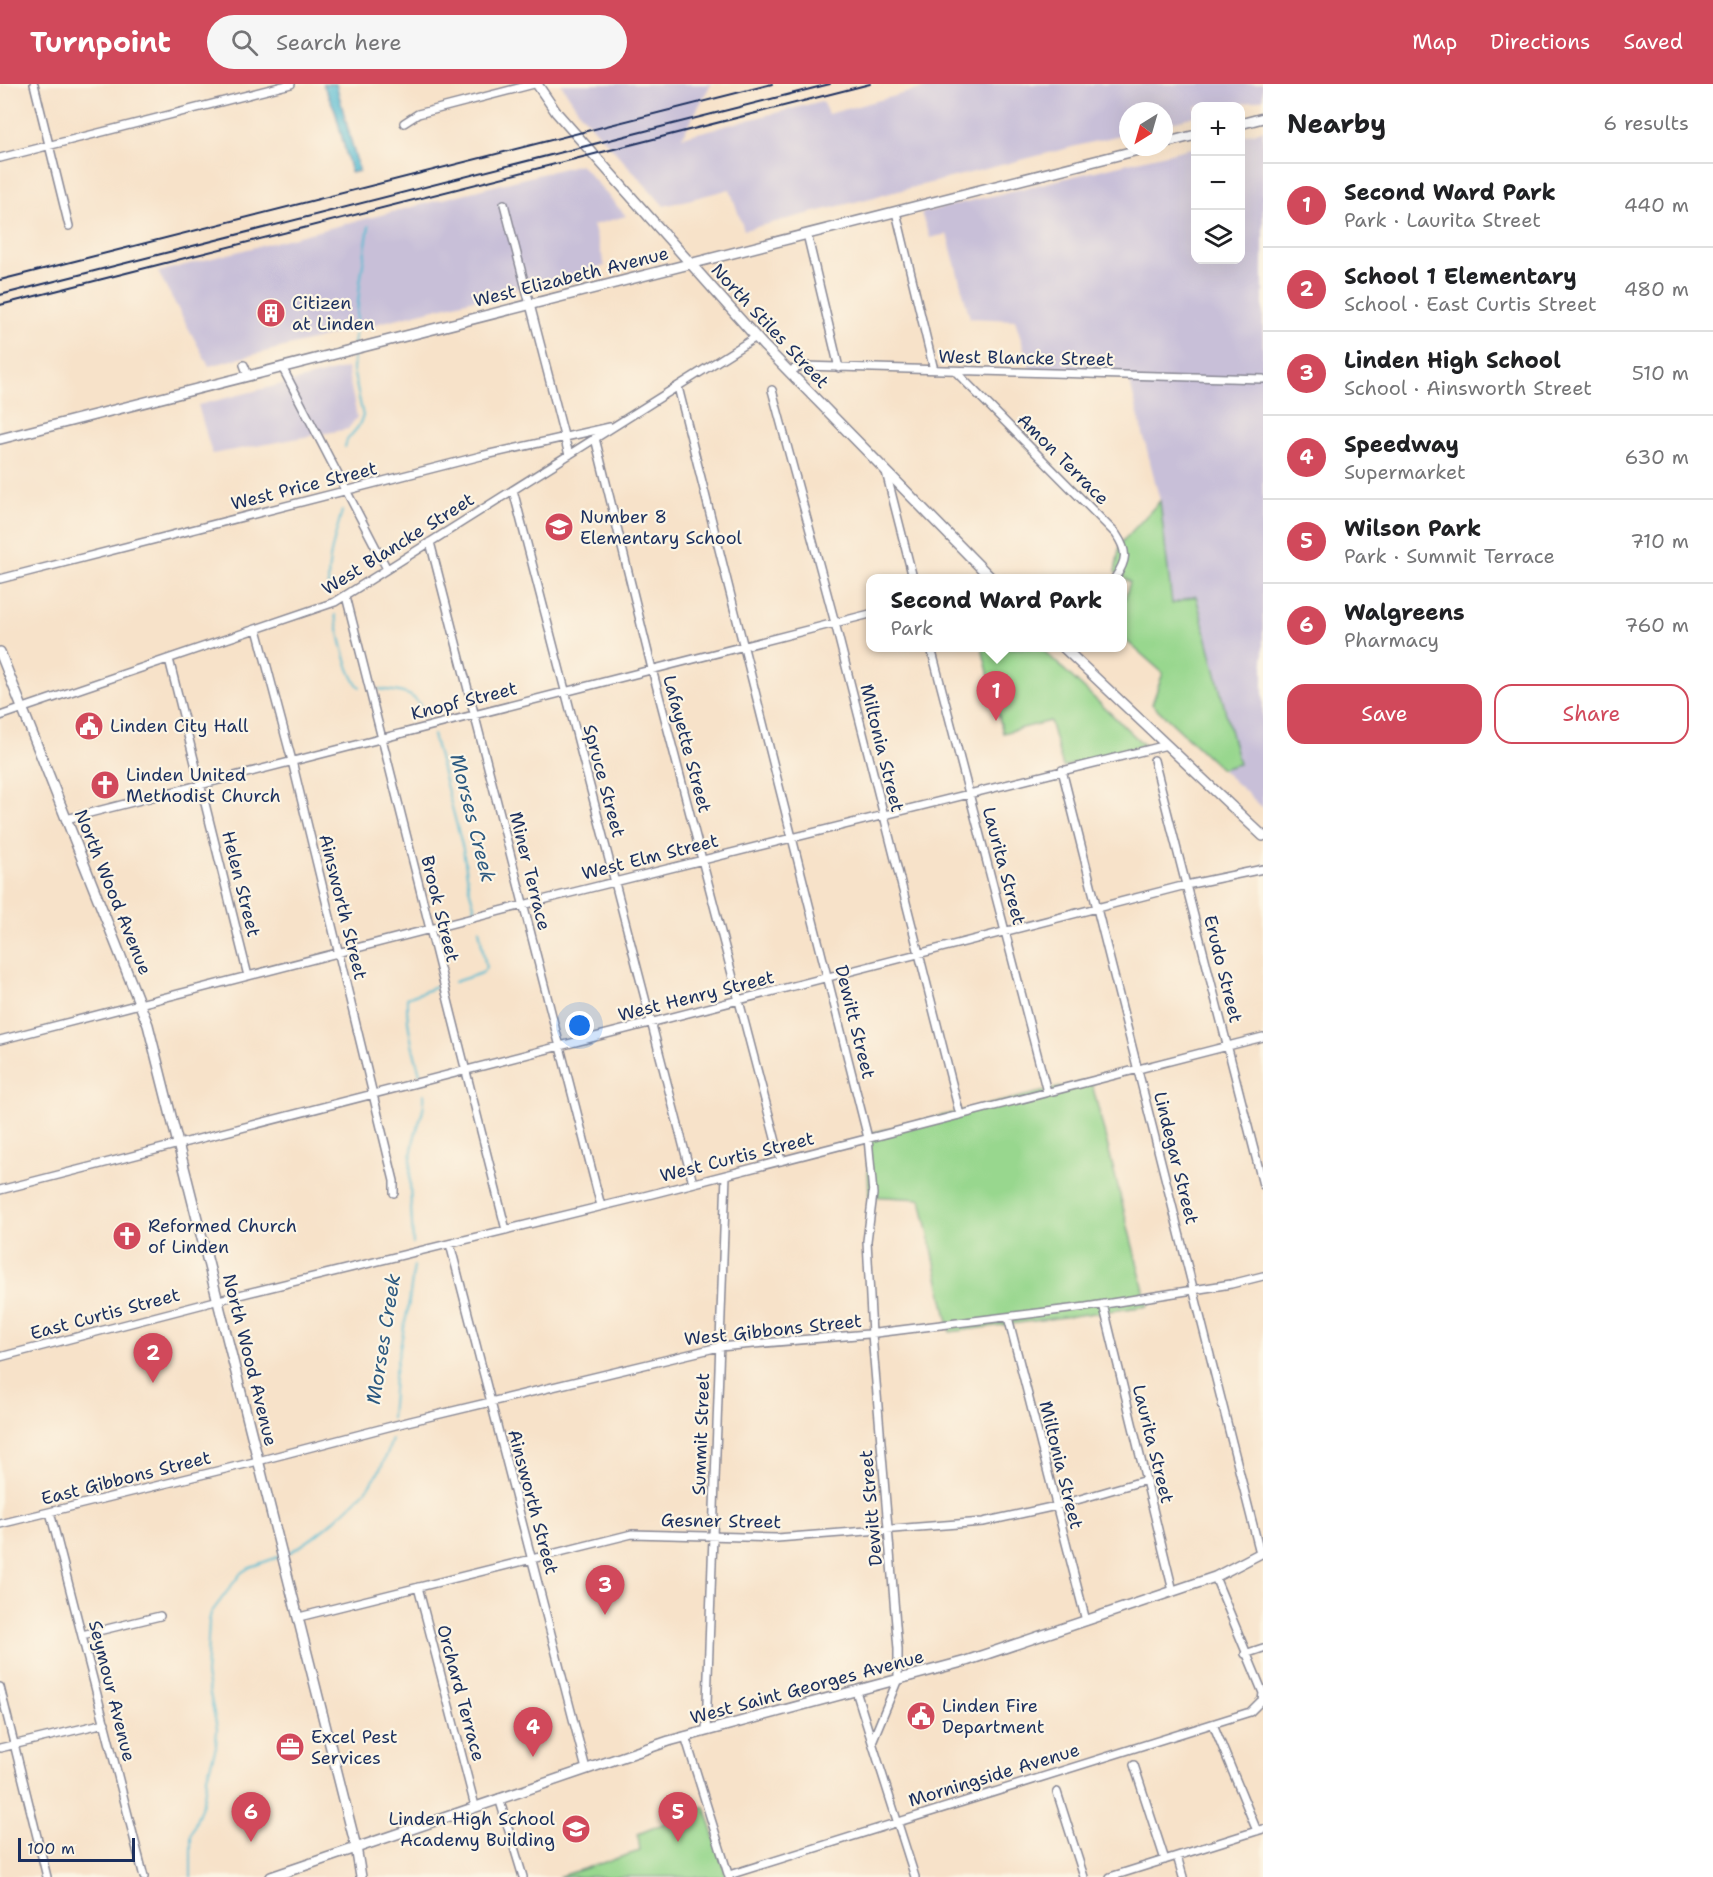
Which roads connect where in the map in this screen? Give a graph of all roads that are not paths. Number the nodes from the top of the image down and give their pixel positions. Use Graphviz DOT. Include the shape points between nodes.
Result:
graph roads {
  1 [pos="34,84"];
  2 [pos="291,84"];
  3 [pos="536,84"];
  4 [pos="1263,118"];
  5 [pos="404,123"];
  6 [pos="1245,123"];
  7 [pos="1191,136"];
  8 [pos="1173,141"];
  9 [pos="51,146"];
  10 [pos="1119,155"];
  11 [pos="0,158"];
  12 [pos="504,204"];
  13 [pos="896,212"];
  14 [pos="69,226"];
  15 [pos="807,234"];
  16 [pos="689,263"];
  17 [pos="529,305"];
  18 [pos="756,337"];
  19 [pos="244,365"];
  20 [pos="282,367"];
  21 [pos="839,368"];
  22 [pos="934,370"];
  23 [pos="789,371"];
  24 [pos="955,371"];
  25 [pos="248,375"];
  26 [pos="1263,379"];
  27 [pos="678,387"];
  28 [pos="772,390"];
  29 [pos="616,426"];
  30 [pos="564,436"];
  31 [pos="595,438"];
  32 [pos="0,439"];
  33 [pos="569,455"];
  34 [pos="885,469"];
  35 [pos="345,490"];
  36 [pos="513,490"];
  37 [pos="430,542"];
  38 [pos="387,569"];
  39 [pos="913,574"];
  40 [pos="986,574"];
  41 [pos="1118,574"];
  42 [pos="0,579"];
  43 [pos="346,596"];
  44 [pos="866,615"];
  45 [pos="835,622"];
  46 [pos="257,630"];
  47 [pos="744,646"];
  48 [pos="0,652"];
  49 [pos="932,652"];
  50 [pos="1068,652"];
  51 [pos="169,659"];
  52 [pos="652,669"];
  53 [pos="565,691"];
  54 [pos="23,708"];
  55 [pos="474,714"];
  56 [pos="0,716"];
  57 [pos="381,738"];
  58 [pos="1167,744"];
  59 [pos="1154,759"];
  60 [pos="292,761"];
  61 [pos="1062,770"];
  62 [pos="201,784"];
  63 [pos="969,793"];
  64 [pos="884,814"];
  65 [pos="66,819"];
  66 [pos="1263,836"];
  67 [pos="793,837"];
  68 [pos="702,860"];
  69 [pos="1263,869"];
  70 [pos="615,882"];
  71 [pos="1186,885"];
  72 [pos="523,905"];
  73 [pos="1097,909"];
  74 [pos="430,929"];
  75 [pos="1005,933"];
  76 [pos="339,953"];
  77 [pos="920,955"];
  78 [pos="248,976"];
  79 [pos="828,978"];
  80 [pos="739,1001"];
  81 [pos="141,1004"];
  82 [pos="651,1023"];
  83 [pos="1263,1037"];
  84 [pos="0,1040"];
  85 [pos="1227,1045"];
  86 [pos="560,1046"];
  87 [pos="1137,1068"];
  88 [pos="466,1070"];
  89 [pos="1047,1092"];
  90 [pos="373,1094"];
  91 [pos="960,1115"];
  92 [pos="868,1138"];
  93 [pos="178,1143"];
  94 [pos="781,1161"];
  95 [pos="726,1175"];
  96 [pos="693,1183"];
  97 [pos="1263,1185"];
  98 [pos="0,1190"];
  99 [pos="394,1193"];
  100 [pos="601,1206"];
  101 [pos="506,1230"];
  102 [pos="450,1244"];
  103 [pos="1263,1276"];
  104 [pos="1194,1290"];
  105 [pos="218,1301"];
  106 [pos="1103,1304"];
  107 [pos="1008,1317"];
  108 [pos="872,1334"];
  109 [pos="719,1347"];
  110 [pos="1,1357"];
  111 [pos="491,1401"];
  112 [pos="258,1461"];
  113 [pos="1146,1480"];
  114 [pos="1056,1506"];
  115 [pos="50,1512"];
  116 [pos="0,1524"];
  117 [pos="888,1529"];
  118 [pos="713,1537"];
  119 [pos="1262,1553"];
  120 [pos="532,1558"];
  121 [pos="1215,1577"];
  122 [pos="418,1587"];
  123 [pos="1173,1591"];
  124 [pos="160,1616"];
  125 [pos="298,1617"];
  126 [pos="1086,1621"];
  127 [pos="82,1635"];
  128 [pos="1263,1648"];
  129 [pos="1245,1654"];
  130 [pos="898,1680"];
  131 [pos="0,1687"];
  132 [pos="856,1691"];
  133 [pos="1262,1697"];
  134 [pos="105,1724"];
  135 [pos="1213,1724"];
  136 [pos="706,1731"];
  137 [pos="685,1736"];
  138 [pos="872,1742"];
  139 [pos="14,1744"];
  140 [pos="0,1748"];
  141 [pos="1134,1765"];
  142 [pos="586,1769"];
  143 [pos="1057,1792"];
  144 [pos="499,1798"];
  145 [pos="475,1806"];
  146 [pos="897,1821"];
  147 [pos="1260,1830"];
  148 [pos="356,1847"];
  149 [pos="1177,1856"];
  150 [pos="1165,1860"];
  151 [pos="729,1876"];
  152 [pos="48,1877"];
  153 [pos="144,1877"];
  154 [pos="271,1877"];
  155 [pos="361,1877"];
  156 [pos="523,1877"];
  157 [pos="915,1877"];
  158 [pos="1084,1877"];
  159 [pos="1110,1877"];
  160 [pos="1183,1877"];
  1 -- 9 [label="street"];
  2 -- 9 [label="street"];
  3 -- 5 [label="street" via="418,114"];
  3 -- 16 [label="main road, North Stiles Street"];
  4 -- 6 [label="main road"];
  7 -- 8 [label="main road"];
  9 -- 11 [label="street"];
  9 -- 14 [label="street"];
  10 -- 13 [label="main road, West Elizabeth Avenue"];
  12 -- 17 [label="street"];
  13 -- 15 [label="main road, West Elizabeth Avenue"];
  13 -- 22 [label="street"];
  15 -- 16 [label="main road, West Elizabeth Avenue"];
  15 -- 21 [label="street"];
  16 -- 17 [label="main road, West Elizabeth Avenue"];
  16 -- 18 [label="main road, North Stiles Street"];
  17 -- 20 [label="main road, West Elizabeth Avenue"];
  17 -- 30 [label="street"];
  18 -- 23 [label="main road, North Stiles Street"];
  18 -- 27 [label="street, West Blancke Street"];
  19 -- 25 [label="street"];
  20 -- 25 [label="main road, West Elizabeth Avenue"];
  20 -- 35 [label="street"];
  21 -- 22 [label="street, West Blancke Street"];
  21 -- 23 [label="street, West Blancke Street" via="802,366"];
  22 -- 24 [label="street, West Blancke Street"];
  23 -- 34 [label="main road, North Stiles Street"];
  24 -- 26 [label="street, West Blancke Street"];
  24 -- 41 [label="street, Amon Terrace" via="1116,534 1125,555"];
  25 -- 32 [label="main road, West Elizabeth Avenue"];
  27 -- 29 [label="street, West Blancke Street"];
  27 -- 47 [label="street, Dewitt Street"];
  28 -- 45 [label="street, Miltonia Street"];
  29 -- 30 [label="street, West Price Street"];
  29 -- 31 [label="street, West Blancke Street"];
  30 -- 33 [label="street"];
  30 -- 35 [label="street, West Price Street"];
  31 -- 33 [label="street, West Blancke Street"];
  31 -- 52 [label="street, Lafayette Street"];
  33 -- 36 [label="street, West Blancke Street"];
  34 -- 39 [label="street"];
  34 -- 40 [label="main road, North Stiles Street"];
  35 -- 38 [label="street"];
  35 -- 42 [label="street, West Price Street"];
  36 -- 37 [label="street, West Blancke Street"];
  36 -- 53 [label="street, Spruce Street"];
  37 -- 38 [label="street, West Blancke Street"];
  37 -- 55 [label="street, Miner Terrace"];
  38 -- 43 [label="street, West Blancke Street"];
  43 -- 46 [label="street, West Blancke Street"];
  43 -- 57 [label="street, Brook Street"];
  44 -- 45 [label="street, Knopf Street"];
  45 -- 47 [label="street, Knopf Street"];
  45 -- 64 [label="street, Miltonia Street"];
  46 -- 51 [label="street, West Blancke Street"];
  46 -- 60 [label="street, Ainsworth Street"];
  47 -- 52 [label="street, Knopf Street"];
  47 -- 67 [label="street, Dewitt Street"];
  48 -- 54 [label="main road, North Wood Avenue"];
  49 -- 63 [label="street, Laurita Street"];
  50 -- 58 [label="main road"];
  51 -- 54 [label="street, West Blancke Street"];
  51 -- 62 [label="street, Helen Street"];
  52 -- 53 [label="street, Knopf Street"];
  52 -- 68 [label="street, Lafayette Street"];
  53 -- 55 [label="street, Knopf Street"];
  53 -- 70 [label="street, Spruce Street"];
  54 -- 56 [label="street, West Blancke Street"];
  54 -- 65 [label="main road, North Wood Avenue"];
  55 -- 57 [label="street, Knopf Street"];
  55 -- 72 [label="street, Miner Terrace"];
  57 -- 60 [label="street, Knopf Street"];
  57 -- 74 [label="street, Brook Street"];
  58 -- 61 [label="street, West Elm Street"];
  58 -- 66 [label="main road"];
  59 -- 71 [label="street, Erudo Street"];
  60 -- 62 [label="street, Knopf Street"];
  60 -- 76 [label="street, Ainsworth Street"];
  61 -- 63 [label="street, West Elm Street"];
  61 -- 73 [label="street, Lindegar Street"];
  62 -- 65 [label="street, Knopf Street"];
  62 -- 78 [label="street, Helen Street"];
  63 -- 64 [label="street, West Elm Street"];
  63 -- 75 [label="street, Laurita Street"];
  64 -- 67 [label="street, West Elm Street"];
  64 -- 77 [label="street, Miltonia Street"];
  65 -- 81 [label="main road, North Wood Avenue"];
  67 -- 68 [label="street, West Elm Street"];
  67 -- 79 [label="street, Dewitt Street"];
  68 -- 70 [label="street, West Elm Street"];
  68 -- 80 [label="street, Lafayette Street"];
  69 -- 71 [label="street, West Henry Street"];
  70 -- 72 [label="street, West Elm Street"];
  70 -- 82 [label="street, Spruce Street"];
  71 -- 73 [label="street, West Henry Street"];
  71 -- 85 [label="street, Erudo Street"];
  72 -- 74 [label="street, West Elm Street"];
  72 -- 86 [label="street, Miner Terrace"];
  73 -- 75 [label="street, West Henry Street"];
  73 -- 87 [label="street, Lindegar Street"];
  74 -- 76 [label="street, West Elm Street"];
  74 -- 88 [label="street, Brook Street"];
  75 -- 77 [label="street, West Henry Street"];
  75 -- 89 [label="street, Laurita Street"];
  76 -- 78 [label="street, West Elm Street"];
  76 -- 90 [label="street, Ainsworth Street"];
  77 -- 79 [label="street, West Henry Street"];
  77 -- 91 [label="street, Miltonia Street"];
  78 -- 81 [label="street, West Elm Street"];
  79 -- 80 [label="street, West Henry Street"];
  79 -- 92 [label="street, Dewitt Street"];
  80 -- 82 [label="street, West Henry Street"];
  80 -- 94 [label="street, Lafayette Street"];
  81 -- 84 [label="street, West Elm Street"];
  81 -- 93 [label="main road, North Wood Avenue"];
  82 -- 86 [label="street, West Henry Street"];
  82 -- 96 [label="street, Spruce Street"];
  83 -- 85 [label="street, West Curtis Street"];
  85 -- 87 [label="street, West Curtis Street"];
  85 -- 97 [label="street, Erudo Street"];
  86 -- 88 [label="street, West Henry Street"];
  86 -- 100 [label="street, Miner Terrace"];
  87 -- 89 [label="street, West Curtis Street"];
  87 -- 104 [label="street, Lindegar Street"];
  88 -- 90 [label="street, West Henry Street"];
  88 -- 101 [label="street, Brook Street"];
  89 -- 91 [label="street, West Curtis Street"];
  90 -- 93 [label="street, West Henry Street"];
  90 -- 99 [label="street, Ainsworth Street"];
  91 -- 92 [label="street, West Curtis Street"];
  92 -- 94 [label="street, West Curtis Street"];
  92 -- 108 [label="street, Dewitt Street" via="873,1194 867,1241"];
  93 -- 98 [label="street, West Henry Street"];
  93 -- 105 [label="main road, North Wood Avenue"];
  94 -- 95 [label="street, West Curtis Street"];
  95 -- 96 [label="street, West Curtis Street"];
  95 -- 109 [label="street, Summit Street"];
  96 -- 100 [label="street, West Curtis Street"];
  100 -- 101 [label="street, West Curtis Street"];
  101 -- 102 [label="street, West Curtis Street"];
  102 -- 105 [label="street, West Curtis Street"];
  102 -- 111 [label="street, Ainsworth Street"];
  103 -- 104 [label="street, West Gibbons Street"];
  104 -- 106 [label="street, West Gibbons Street"];
  104 -- 119 [label="street, Lindegar Street"];
  105 -- 110 [label="street, East Curtis Street"];
  105 -- 112 [label="main road, North Wood Avenue"];
  106 -- 107 [label="street, West Gibbons Street"];
  106 -- 113 [label="street, Laurita Street"];
  107 -- 108 [label="street, West Gibbons Street"];
  107 -- 114 [label="street, Miltonia Street"];
  108 -- 109 [label="street, West Gibbons Street"];
  108 -- 117 [label="street, Dewitt Street"];
  109 -- 111 [label="street, West Gibbons Street"];
  109 -- 118 [label="street, Summit Street"];
  111 -- 112 [label="street, West Gibbons Street"];
  111 -- 120 [label="street, Ainsworth Street"];
  112 -- 115 [label="street, East Gibbons Street"];
  112 -- 125 [label="main road, North Wood Avenue"];
  113 -- 114 [label="street, Gesner Street"];
  113 -- 123 [label="street, Laurita Street"];
  114 -- 117 [label="street, Gesner Street" via="983,1522"];
  114 -- 126 [label="street, Miltonia Street"];
  115 -- 116 [label="street, East Gibbons Street"];
  115 -- 127 [label="street, Seymour Avenue"];
  117 -- 118 [label="street, Gesner Street" via="777,1538"];
  117 -- 130 [label="street, Dewitt Street"];
  118 -- 120 [label="street, Gesner Street" via="632,1534"];
  118 -- 136 [label="street, Summit Street"];
  119 -- 121 [label="main road, West Saint Georges Avenue"];
  120 -- 122 [label="street, Gesner Street"];
  120 -- 142 [label="street, Ainsworth Street"];
  121 -- 123 [label="main road, West Saint Georges Avenue"];
  121 -- 129 [label="street"];
  122 -- 125 [label="street, Gesner Street"];
  122 -- 145 [label="street, Orchard Terrace"];
  123 -- 126 [label="main road, West Saint Georges Avenue"];
  124 -- 127 [label="street"];
  125 -- 148 [label="main road, North Wood Avenue"];
  126 -- 130 [label="main road, West Saint Georges Avenue"];
  127 -- 134 [label="street, Seymour Avenue"];
  128 -- 129 [label="street"];
  129 -- 133 [label="street"];
  130 -- 132 [label="main road, West Saint Georges Avenue"];
  130 -- 138 [label="street"];
  131 -- 139 [label="street"];
  132 -- 136 [label="main road, West Saint Georges Avenue"];
  132 -- 138 [label="street"];
  133 -- 135 [label="street, Morningside Avenue" via="1250,1712"];
  134 -- 139 [label="street"];
  134 -- 153 [label="street, Seymour Avenue"];
  135 -- 146 [label="street, Morningside Avenue"];
  135 -- 147 [label="street"];
  136 -- 137 [label="main road, West Saint Georges Avenue"];
  137 -- 142 [label="main road, West Saint Georges Avenue"];
  137 -- 151 [label="street"];
  138 -- 146 [label="street"];
  139 -- 140 [label="street"];
  139 -- 152 [label="street"];
  141 -- 150 [label="street"];
  142 -- 144 [label="main road, West Saint Georges Avenue"];
  143 -- 158 [label="street"];
  144 -- 145 [label="main road, West Saint Georges Avenue"];
  144 -- 156 [label="street"];
  145 -- 148 [label="main road, West Saint Georges Avenue"];
  146 -- 151 [label="street, Morningside Avenue"];
  146 -- 157 [label="street"];
  147 -- 149 [label="street"];
  148 -- 154 [label="main road, West Saint Georges Avenue"];
  148 -- 155 [label="main road, North Wood Avenue"];
  149 -- 150 [label="street"];
  149 -- 160 [label="street"];
  150 -- 159 [label="street"];
}
